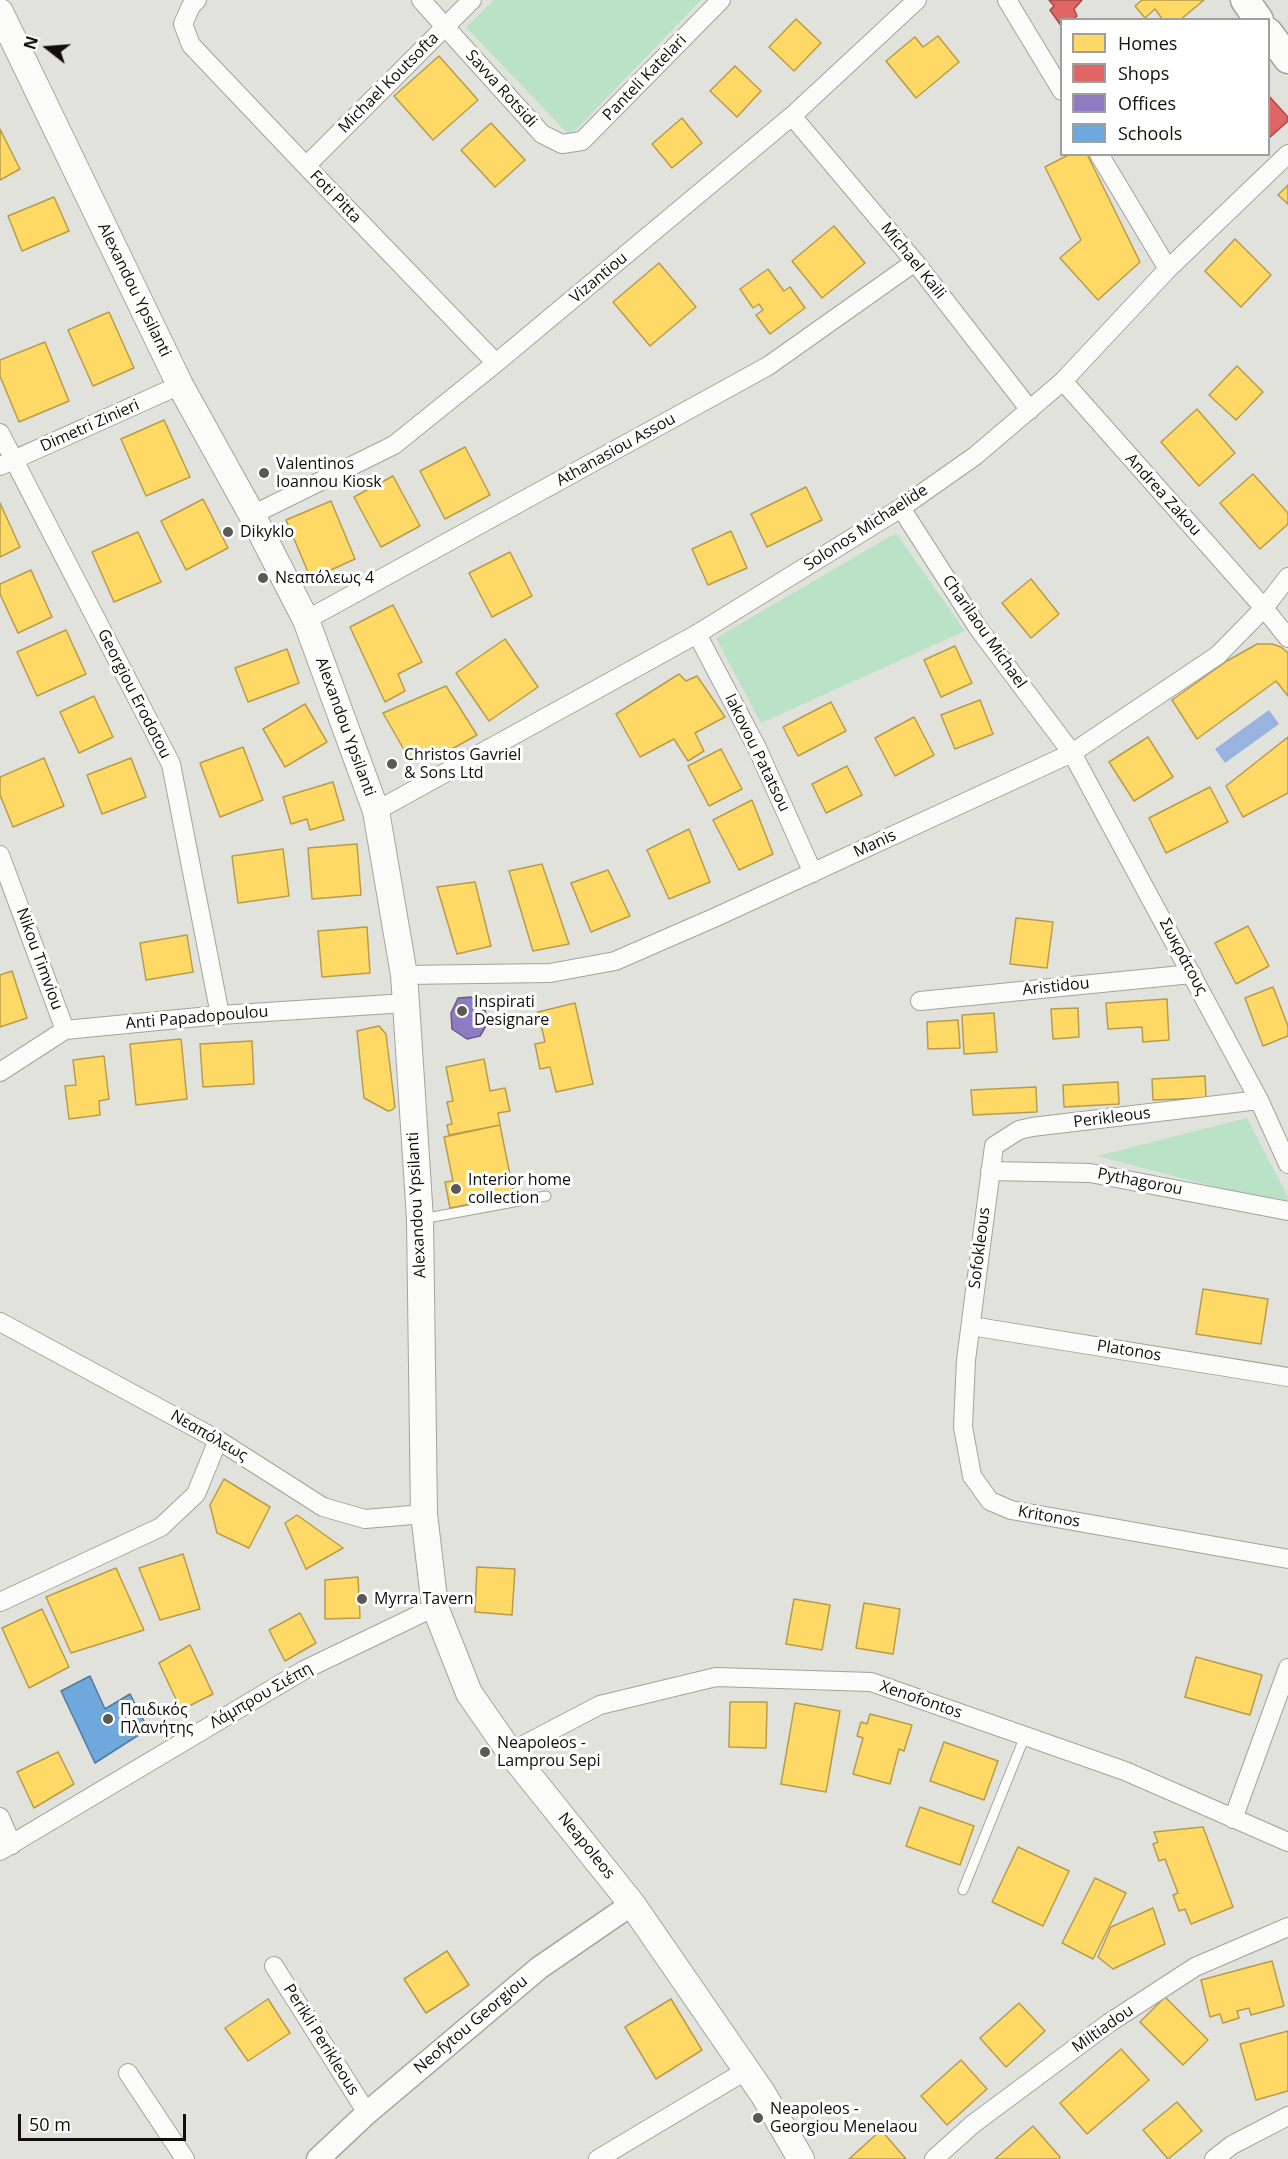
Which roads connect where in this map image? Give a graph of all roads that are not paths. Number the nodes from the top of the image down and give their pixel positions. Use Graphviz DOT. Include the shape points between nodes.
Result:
graph roads {
  1 [pos="197,0"];
  2 [pos="421,0"];
  3 [pos="472,0"];
  4 [pos="721,0"];
  5 [pos="917,0"];
  6 [pos="1007,0"];
  7 [pos="1245,0"];
  8 [pos="0,12"];
  9 [pos="1258,18"];
  10 [pos="446,27"];
  11 [pos="1270,33"];
  12 [pos="1288,59"];
  13 [pos="1060,88"];
  14 [pos="792,116"];
  15 [pos="562,144"];
  16 [pos="1288,154"];
  17 [pos="1101,156"];
  18 [pos="306,166"];
  19 [pos="915,262"];
  20 [pos="1168,269"];
  21 [pos="496,363"];
  22 [pos="1063,381"];
  23 [pos="180,385"];
  24 [pos="1030,410"];
  25 [pos="0,433"];
  26 [pos="7,463"];
  27 [pos="901,508"];
  28 [pos="252,515"];
  29 [pos="1288,577"];
  30 [pos="1264,608"];
  31 [pos="306,620"];
  32 [pos="697,634"];
  33 [pos="1288,638"];
  34 [pos="1072,753"];
  35 [pos="376,811"];
  36 [pos="2,867"];
  37 [pos="813,873"];
  38 [pos="1192,974"];
  39 [pos="404,975"];
  40 [pos="920,1001"];
  41 [pos="406,1003"];
  42 [pos="220,1015"];
  43 [pos="65,1030"];
  44 [pos="0,1072"];
  45 [pos="1259,1100"];
  46 [pos="1286,1155"];
  47 [pos="990,1171"];
  48 [pos="546,1196"];
  49 [pos="1288,1211"];
  50 [pos="420,1219"];
  51 [pos="0,1322"];
  52 [pos="971,1326"];
  53 [pos="1288,1377"];
  54 [pos="218,1440"];
  55 [pos="424,1514"];
  56 [pos="1288,1559"];
  57 [pos="0,1602"];
  58 [pos="435,1607"];
  59 [pos="1288,1668"];
  60 [pos="1025,1736"];
  61 [pos="510,1752"];
  62 [pos="0,1817"];
  63 [pos="1233,1819"];
  64 [pos="1288,1842"];
  65 [pos="6,1848"];
  66 [pos="963,1890"];
  67 [pos="632,1904"];
  68 [pos="1288,1926"];
  69 [pos="274,1966"];
  70 [pos="747,2070"];
  71 [pos="128,2073"];
  72 [pos="367,2113"];
  73 [pos="1288,2116"];
  74 [pos="185,2159"];
  75 [pos="318,2159"];
  76 [pos="598,2159"];
  77 [pos="801,2159"];
  78 [pos="934,2159"];
  79 [pos="1214,2159"];
  1 -- 18 [label="street, Foti Pitta" via="183,24 191,45"];
  2 -- 10 [label="street, Savva Rotsidi"];
  3 -- 10 [label="street, Michael Koutsofta"];
  4 -- 15 [label="street, Panteli Katelari" via="582,141"];
  5 -- 14 [label="street, Vizantiou"];
  6 -- 13 [label="street"];
  7 -- 9 [label="main road"];
  8 -- 23 [label="main road, Alexandou Ypsilanti"];
  10 -- 15 [label="street, Savva Rotsidi" via="542,134"];
  10 -- 18 [label="street, Michael Koutsofta"];
  11 -- 12 [label="main road"];
  14 -- 19 [label="street, Michael Kaili"];
  14 -- 21 [label="street, Vizantiou"];
  16 -- 20 [label="street, Solonos Michaelide"];
  17 -- 20 [label="street"];
  18 -- 21 [label="street, Foti Pitta"];
  19 -- 24 [label="street, Michael Kaili"];
  19 -- 31 [label="street, Athanasiou Assou" via="768,366"];
  20 -- 22 [label="street, Solonos Michaelide"];
  21 -- 28 [label="street, Vizantiou" via="394,445"];
  22 -- 24 [label="street, Solonos Michaelide"];
  22 -- 30 [label="street, Andrea Zakou"];
  23 -- 26 [label="street, Dimetri Zinieri"];
  23 -- 28 [label="main road, Alexandou Ypsilanti"];
  24 -- 27 [label="street, Solonos Michaelide" via="975,456"];
  25 -- 26 [label="street, Georgiou Erodotou"];
  26 -- 42 [label="street, Georgiou Erodotou" via="171,764"];
  27 -- 32 [label="street, Solonos Michaelide"];
  27 -- 34 [label="street, Charilaou Michael" via="978,628"];
  28 -- 31 [label="main road, Alexandou Ypsilanti"];
  29 -- 30 [label="street, Manis"];
  30 -- 33 [label="street, Andrea Zakou"];
  30 -- 34 [label="street, Manis" via="1218,656"];
  31 -- 35 [label="main road, Alexandou Ypsilanti"];
  32 -- 35 [label="street, Solonos Michaelide"];
  32 -- 37 [label="street, Iakovou Patatsou" via="757,748"];
  34 -- 37 [label="street, Manis"];
  34 -- 38 [label="street, Σωκράτους"];
  35 -- 39 [label="main road, Alexandou Ypsilanti"];
  36 -- 43 [label="street, Nikou Timviou"];
  37 -- 39 [label="street, Manis" via="615,961 550,972"];
  38 -- 40 [label="street, Aristidou"];
  38 -- 45 [label="street, Σωκράτους"];
  39 -- 41 [label="main road, Alexandou Ypsilanti"];
  41 -- 42 [label="street, Anti Papadopoulou"];
  41 -- 50 [label="main road, Alexandou Ypsilanti"];
  42 -- 43 [label="street, Anti Papadopoulou"];
  43 -- 44 [label="street, Anti Papadopoulou"];
  45 -- 46 [label="street, Σωκράτους"];
  45 -- 47 [label="street, Perikleous" via="1019,1130 994,1146"];
  47 -- 49 [label="street, Pythagorou" via="1090,1173"];
  47 -- 52 [label="street, Sofokleous"];
  48 -- 50 [label="lane"];
  50 -- 55 [label="main road, Alexandou Ypsilanti"];
  51 -- 54 [label="street, Νεαπόλεως"];
  52 -- 53 [label="street, Platonos"];
  52 -- 56 [label="street, Kritonos" via="963,1427 972,1476 990,1501 1011,1510"];
  54 -- 55 [label="street, Νεαπόλεως" via="323,1507 365,1518"];
  54 -- 57 [label="street" via="196,1494 161,1527"];
  55 -- 58 [label="main road, Neapoleos"];
  58 -- 61 [label="main road, Neapoleos" via="469,1693"];
  58 -- 65 [label="street, Λάμπρου Σιέπη" via="304,1670"];
  59 -- 63 [label="street"];
  60 -- 61 [label="street, Xenofontos" via="871,1682 716,1677 600,1705"];
  60 -- 63 [label="street, Xenofontos" via="1125,1771"];
  60 -- 66 [label="lane"];
  61 -- 67 [label="main road, Neapoleos"];
  62 -- 65 [label="street"];
  63 -- 64 [label="street, Xenofontos"];
  67 -- 70 [label="main road, Neapoleos"];
  67 -- 72 [label="street, Neofytou Georgiou" via="539,1968"];
  68 -- 78 [label="street, Miltiadou" via="1195,1967 1109,2023 973,2124"];
  69 -- 72 [label="street, Perikli Perikleous"];
  70 -- 76 [label="street"];
  70 -- 77 [label="main road, Neapoleos"];
  71 -- 74 [label="street"];
  72 -- 75 [label="street, Neofytou Georgiou"];
  73 -- 79 [label="street" via="1232,2145"];
}
